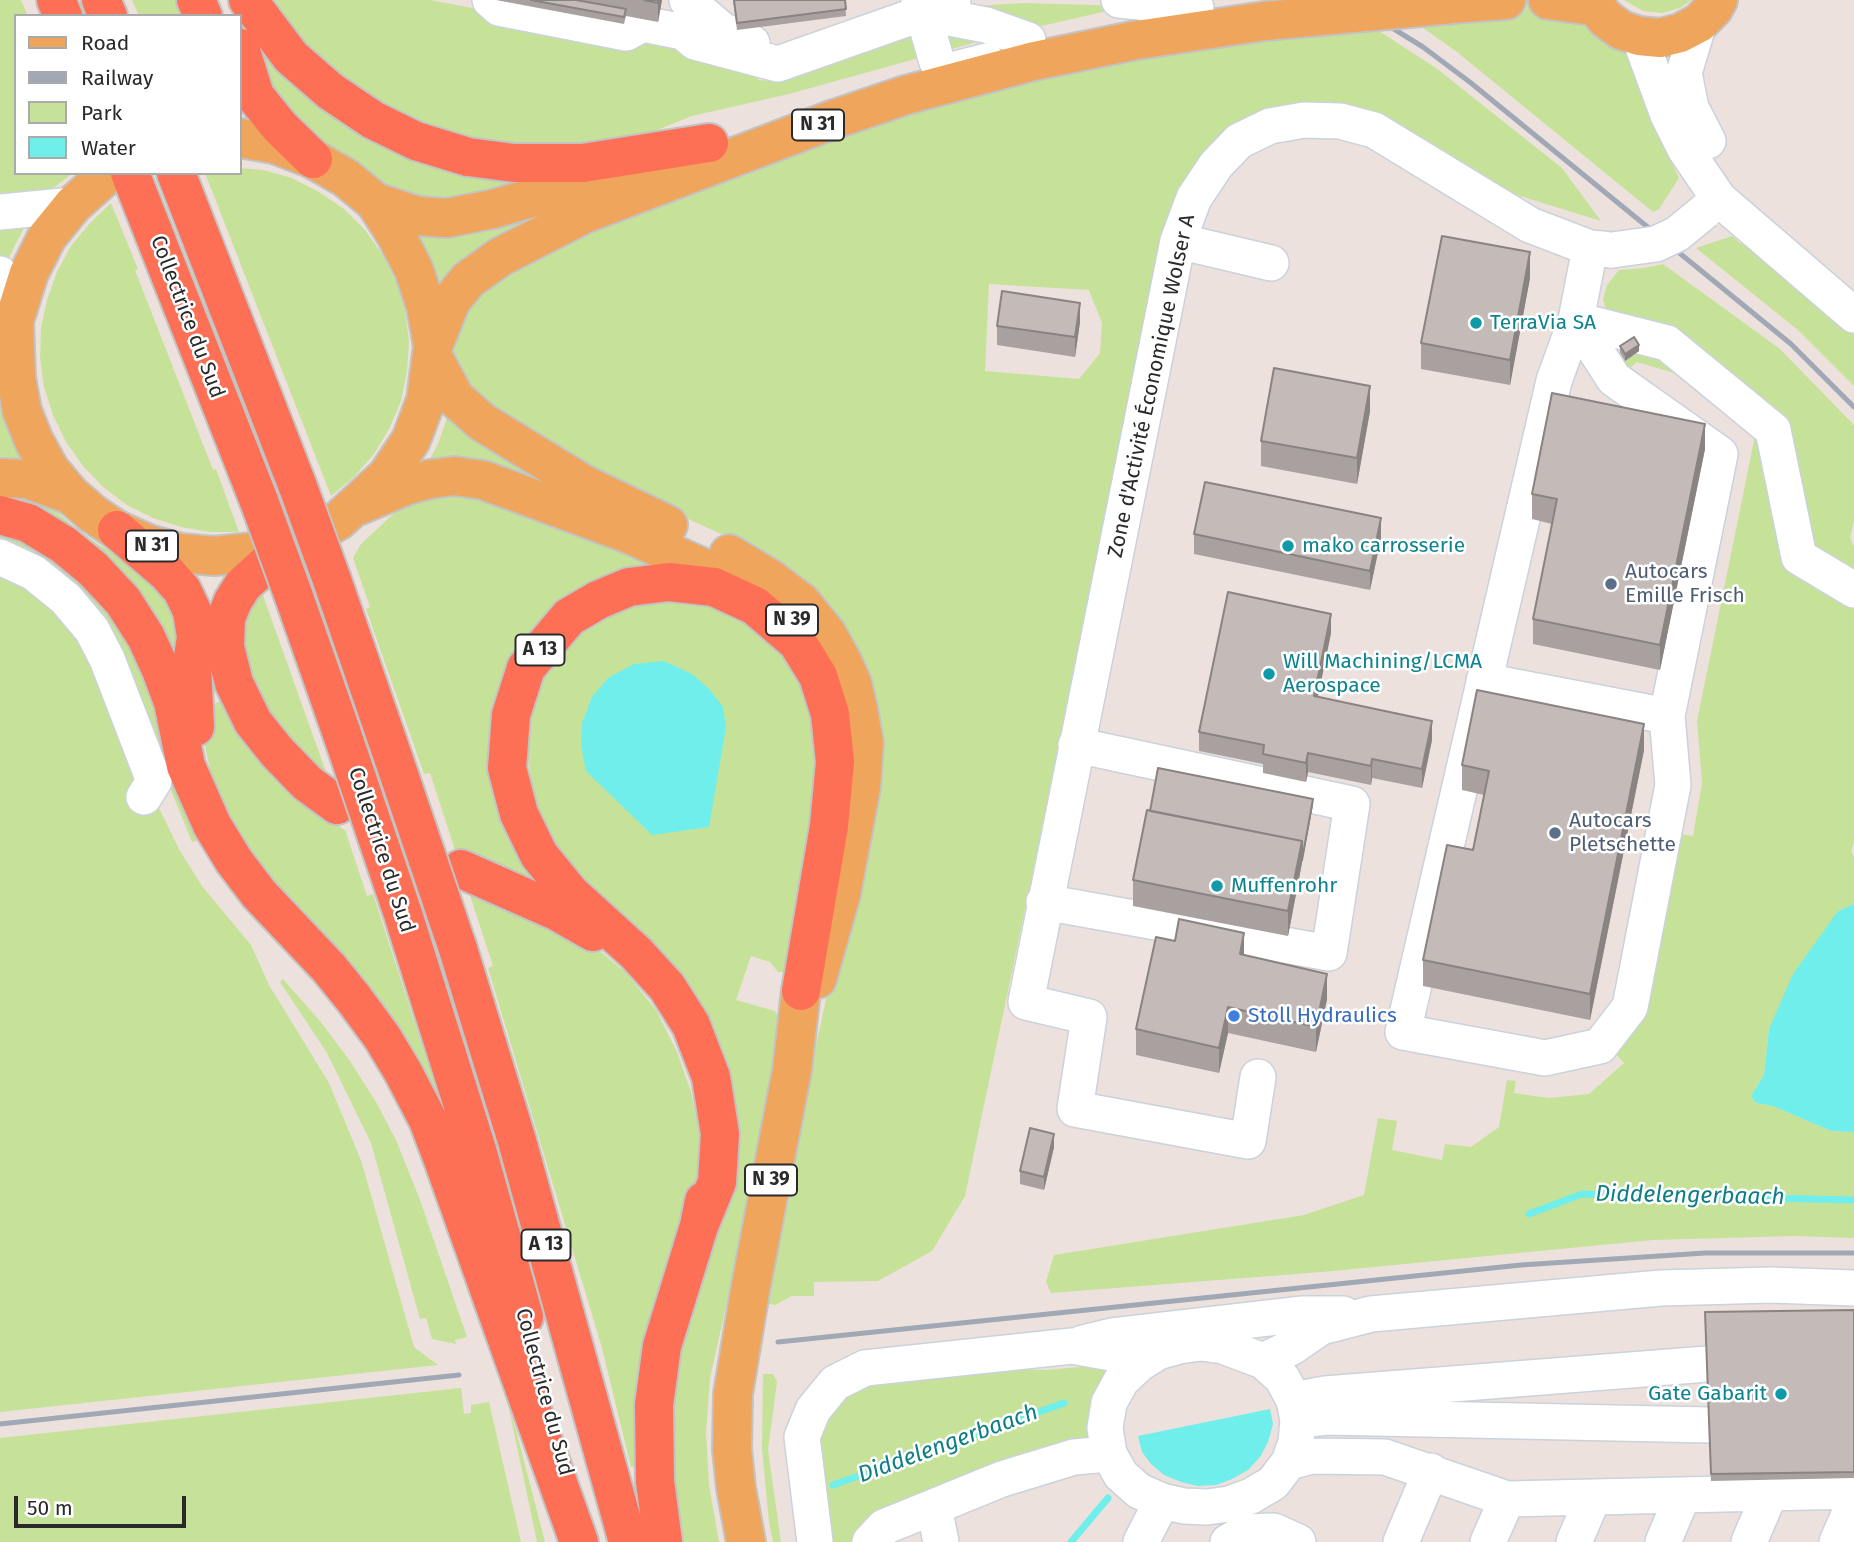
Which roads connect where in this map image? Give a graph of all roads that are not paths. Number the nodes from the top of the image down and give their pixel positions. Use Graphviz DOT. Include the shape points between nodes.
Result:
graph roads {
  1 [pos="248,0"];
  2 [pos="489,0"];
  3 [pos="687,0"];
  4 [pos="1119,0"];
  5 [pos="1506,0"];
  6 [pos="1548,0"];
  7 [pos="1592,3"];
  8 [pos="931,4"];
  9 [pos="1235,8"];
  10 [pos="1708,12"];
  11 [pos="1639,36"];
  12 [pos="1028,40"];
  13 [pos="1093,49"];
  14 [pos="814,50"];
  15 [pos="242,54"];
  16 [pos="937,62"];
  17 [pos="242,138"];
  18 [pos="709,144"];
  19 [pos="313,159"];
  20 [pos="116,177"];
  21 [pos="180,183"];
  22 [pos="1718,195"];
  23 [pos="374,202"];
  24 [pos="72,205"];
  25 [pos="0,212"];
  26 [pos="1178,242"];
  27 [pos="1601,249"];
  28 [pos="1270,263"];
  29 [pos="9,312"];
  30 [pos="1854,315"];
  31 [pos="1576,320"];
  32 [pos="433,352"];
  33 [pos="0,478"];
  34 [pos="71,495"];
  35 [pos="357,506"];
  36 [pos="0,514"];
  37 [pos="117,530"];
  38 [pos="265,552"];
  39 [pos="0,556"];
  40 [pos="1854,590"];
  41 [pos="1484,681"];
  42 [pos="1667,716"];
  43 [pos="1076,745"];
  44 [pos="144,797"];
  45 [pos="337,805"];
  46 [pos="212,825"];
  47 [pos="461,869"];
  48 [pos="1044,902"];
  49 [pos="801,991"];
  50 [pos="792,1070"];
  51 [pos="1258,1077"];
  52 [pos="699,1226"];
  53 [pos="1854,1288"];
  54 [pos="1371,1314"];
  55 [pos="1072,1346"];
  56 [pos="1262,1361"];
  57 [pos="1139,1364"];
  58 [pos="1707,1364"];
  59 [pos="1296,1410"];
  60 [pos="1710,1424"];
  61 [pos="1109,1454"];
  62 [pos="1289,1462"];
  63 [pos="1431,1471"];
  64 [pos="1854,1491"];
  65 [pos="1770,1493"];
  66 [pos="1683,1495"];
  67 [pos="1594,1498"];
  68 [pos="1507,1499"];
  69 [pos="1161,1501"];
  70 [pos="1854,1503"];
  71 [pos="903,1530"];
  72 [pos="581,1542"];
  73 [pos="628,1542"];
  74 [pos="663,1542"];
  75 [pos="746,1542"];
  76 [pos="815,1542"];
  77 [pos="942,1542"];
  78 [pos="1141,1542"];
  79 [pos="1228,1542"];
  80 [pos="1298,1542"];
  81 [pos="1401,1542"];
  82 [pos="1488,1542"];
  83 [pos="1574,1542"];
  84 [pos="1663,1542"];
  85 [pos="1749,1542"];
  86 [pos="1837,1542"];
  1 -- 18 [label="highway" via="291,57 330,91 415,141 468,157 514,163 583,163"];
  2 -- 14 [label="street" via="499,8 626,33 643,24 683,32 695,42 778,64"];
  3 -- 14 [label="street" via="722,30 752,44"];
  4 -- 9 [label="street"];
  5 -- 9 [label="main road, N 31, bridge"];
  6 -- 7 [label="main road"];
  7 -- 11 [label="main road" via="1621,30"];
  8 -- 12 [label="street"];
  8 -- 14 [label="street"];
  8 -- 16 [label="street"];
  9 -- 12 [label="main road, N 31" via="1138,17"];
  9 -- 13 [label="main road, N 31"];
  10 -- 11 [label="main road" via="1680,33 1660,38"];
  10 -- 22 [label="street" via="1684,73 1690,108 1705,136"];
  11 -- 22 [label="street" via="1668,115 1685,149"];
  12 -- 16 [label="main road, N 31"];
  13 -- 16 [label="street" via="1031,50 948,71"];
  13 -- 32 [label="main road, N 31" via="906,95 584,214 500,257 468,280 451,301"];
  15 -- 19 [label="highway" via="255,96"];
  16 -- 18 [label="main road, N 31" via="861,85"];
  17 -- 19 [label="main road, N 31" via="274,144"];
  18 -- 23 [label="main road, N 31" via="600,180 447,218 418,216"];
  19 -- 23 [label="main road, N 31"];
  20 -- 24 [label="main road, N 31"];
  20 -- 72 [label="highway, Collectrice du Sud / A 13, bridge" via="145,210 259,501 342,734 477,1150 551,1414"];
  21 -- 73 [label="highway, Collectrice du Sud / A 13, bridge" via="332,580 458,949 517,1141"];
  22 -- 27 [label="street, bridge" via="1677,234 1656,244"];
  22 -- 30 [label="street"];
  23 -- 32 [label="main road, N 31" via="414,270"];
  24 -- 25 [label="street"];
  24 -- 29 [label="main road, N 31" via="47,237"];
  26 -- 27 [label="street, Zone d'Activité Économique Wolser A" via="1194,198 1216,164 1239,141 1270,125 1304,120 1340,121 1374,130 1530,225"];
  26 -- 28 [label="street"];
  26 -- 43 [label="street, Zone d'Activité Économique Wolser A"];
  27 -- 31 [label="street"];
  29 -- 34 [label="main road, N 31" via="22,411 50,470"];
  31 -- 40 [label="street" via="1667,342 1773,430 1799,557"];
  31 -- 41 [label="street" via="1554,381"];
  31 -- 42 [label="street" via="1614,379 1720,454"];
  32 -- 35 [label="main road, N 31" via="426,400 411,440 387,476"];
  32 -- 50 [label="main road, N 39" via="455,398 482,422 583,484 734,556 769,578 801,602 843,663 852,683 864,743 861,787 841,894"];
  33 -- 34 [label="main road, N 31" via="27,479"];
  34 -- 37 [label="main road, N 31"];
  35 -- 38 [label="main road, N 31" via="321,532"];
  35 -- 49 [label="main road, N 39" via="430,479 483,480 629,534 757,592 809,636 841,694 850,737 850,777"];
  36 -- 46 [label="highway, A 13" via="28,523 64,545 123,601 162,670 186,766"];
  37 -- 38 [label="main road, N 31" via="180,553"];
  37 -- 46 [label="highway, A 13" via="166,572 192,611 198,764"];
  38 -- 45 [label="highway" via="226,618 225,647 234,682 253,722 277,752"];
  39 -- 44 [label="street" via="34,573 66,599 92,630 154,781"];
  41 -- 42 [label="street"];
  41 -- 42 [label="street" via="1403,1032 1545,1058 1600,1046 1630,1007 1673,785"];
  43 -- 48 [label="street, Zone d'Activité Économique Wolser A"];
  43 -- 48 [label="street" via="1352,804 1329,953"];
  46 -- 72 [label="highway, A 13" via="259,894 329,968 382,1037 428,1121"];
  47 -- 52 [label="highway, A 13" via="595,933 665,1002 689,1044 709,1131"];
  48 -- 51 [label="street, Zone d'Activité Économique Wolser A" via="1026,1002 1089,1017 1075,1109 1248,1142"];
  49 -- 50 [label="main road, N 39"];
  49 -- 52 [label="highway, A 13" via="835,762 830,714 818,676 797,642 755,606 714,587 669,582 629,587 598,600 569,617 526,668 510,715 507,768 519,814 539,855 570,893 659,978 691,1026 711,1077 720,1135 717,1182"];
  50 -- 75 [label="main road, N 39" via="733,1394 732,1448"];
  52 -- 74 [label="highway, A 13" via="662,1346 654,1405 655,1482"];
  53 -- 54 [label="street" via="1661,1288"];
  54 -- 55 [label="street" via="1303,1314 1112,1336"];
  54 -- 56 [label="street" via="1321,1327"];
  55 -- 57 [label="street"];
  55 -- 76 [label="street" via="865,1368 835,1383 813,1410 803,1437"];
  56 -- 57 [label="street" via="1201,1343 1169,1349"];
  56 -- 59 [label="street" via="1282,1378"];
  57 -- 61 [label="street" via="1121,1381 1109,1403 1105,1428"];
  58 -- 59 [label="street" via="1325,1394"];
  59 -- 60 [label="street" via="1328,1417"];
  59 -- 62 [label="street" via="1296,1442"];
  61 -- 69 [label="street" via="1121,1475 1139,1491"];
  61 -- 71 [label="street" via="1074,1457 1002,1479"];
  62 -- 63 [label="street" via="1311,1456 1385,1457"];
  62 -- 69 [label="street" via="1273,1483 1229,1504 1206,1507"];
  63 -- 68 [label="street"];
  63 -- 81 [label="street"];
  64 -- 65 [label="street"];
  65 -- 66 [label="street"];
  65 -- 85 [label="street"];
  66 -- 67 [label="street"];
  66 -- 84 [label="street"];
  67 -- 68 [label="street"];
  67 -- 83 [label="street"];
  68 -- 82 [label="street"];
  69 -- 78 [label="street"];
  70 -- 86 [label="street"];
  71 -- 77 [label="street"];
  79 -- 80 [label="street" via="1245,1532 1273,1531"];
}
